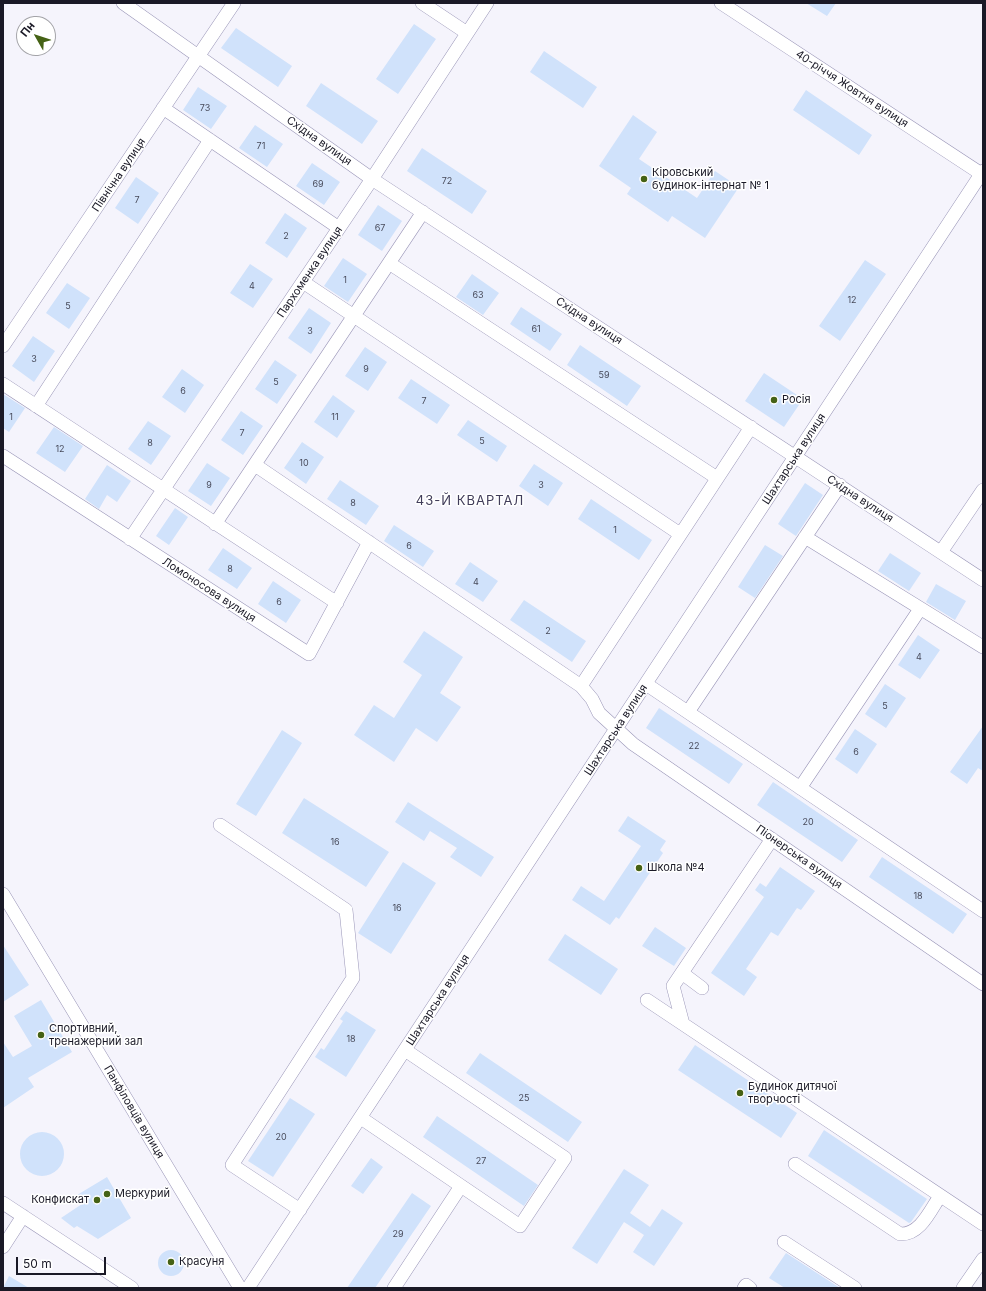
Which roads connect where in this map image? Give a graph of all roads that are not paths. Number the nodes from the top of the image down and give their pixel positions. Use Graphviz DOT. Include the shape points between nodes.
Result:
graph roads {
  1 [pos="123,3"];
  2 [pos="234,3"];
  3 [pos="422,3"];
  4 [pos="487,3"];
  5 [pos="721,3"];
  6 [pos="467,33"];
  7 [pos="199,56"];
  8 [pos="163,108"];
  9 [pos="210,140"];
  10 [pos="982,173"];
  11 [pos="372,179"];
  12 [pos="423,212"];
  13 [pos="339,228"];
  14 [pos="389,263"];
  15 [pos="303,282"];
  16 [pos="354,316"];
  17 [pos="3,346"];
  18 [pos="3,384"];
  19 [pos="36,406"];
  20 [pos="751,427"];
  21 [pos="3,456"];
  22 [pos="796,456"];
  23 [pos="255,465"];
  24 [pos="717,478"];
  25 [pos="840,485"];
  26 [pos="163,490"];
  27 [pos="983,490"];
  28 [pos="215,524"];
  29 [pos="680,534"];
  30 [pos="805,537"];
  31 [pos="130,539"];
  32 [pos="369,542"];
  33 [pos="941,552"];
  34 [pos="983,580"];
  35 [pos="337,603"];
  36 [pos="920,609"];
  37 [pos="983,647"];
  38 [pos="646,684"];
  39 [pos="581,686"];
  40 [pos="688,712"];
  41 [pos="616,729"];
  42 [pos="800,788"];
  43 [pos="220,825"];
  44 [pos="772,839"];
  45 [pos="5,900"];
  46 [pos="983,911"];
  47 [pos="682,974"];
  48 [pos="983,984"];
  49 [pos="702,988"];
  50 [pos="647,1000"];
  51 [pos="683,1024"];
  52 [pos="405,1050"];
  53 [pos="360,1118"];
  54 [pos="795,1164"];
  55 [pos="461,1186"];
  56 [pos="940,1196"];
  57 [pos="3,1203"];
  58 [pos="300,1210"];
  59 [pos="23,1216"];
  60 [pos="983,1224"];
  61 [pos="784,1242"];
  62 [pos="3,1247"];
  63 [pos="983,1259"];
  64 [pos="132,1288"];
  65 [pos="240,1288"];
  66 [pos="248,1288"];
  67 [pos="394,1288"];
  68 [pos="744,1288"];
  69 [pos="750,1288"];
  70 [pos="855,1288"];
  71 [pos="963,1288"];
  1 -- 7 [label="street, Східна вулиця"];
  2 -- 7 [label="street, Північна вулиця"];
  3 -- 6 [label="street"];
  4 -- 6 [label="street, Пархоменка вулиця"];
  5 -- 10 [label="street, 40-річчя Жовтня вулиця"];
  6 -- 11 [label="street, Пархоменка вулиця"];
  7 -- 8 [label="street, Північна вулиця"];
  7 -- 11 [label="street, Східна вулиця"];
  8 -- 9 [label="street"];
  8 -- 17 [label="street, Північна вулиця"];
  9 -- 13 [label="street"];
  9 -- 19 [label="street"];
  10 -- 22 [label="street, Шахтарська вулиця"];
  11 -- 12 [label="street, Східна вулиця"];
  11 -- 13 [label="street, Пархоменка вулиця"];
  12 -- 14 [label="street"];
  12 -- 20 [label="street, Східна вулиця"];
  13 -- 15 [label="street, Пархоменка вулиця"];
  14 -- 16 [label="street"];
  14 -- 24 [label="street"];
  15 -- 16 [label="street"];
  15 -- 26 [label="street, Пархоменка вулиця"];
  16 -- 23 [label="street"];
  16 -- 29 [label="street"];
  18 -- 19 [label="street"];
  19 -- 26 [label="street"];
  20 -- 22 [label="street, Східна вулиця"];
  20 -- 24 [label="street"];
  21 -- 31 [label="street, Ломоносова вулиця"];
  22 -- 25 [label="street, Східна вулиця"];
  22 -- 38 [label="street, Шахтарська вулиця"];
  23 -- 28 [label="street"];
  23 -- 32 [label="street, Піонерська вулиця"];
  24 -- 29 [label="street"];
  25 -- 30 [label="street"];
  25 -- 33 [label="street, Східна вулиця"];
  26 -- 28 [label="street"];
  26 -- 31 [label="street, Пархоменка вулиця"];
  27 -- 33 [label="street"];
  28 -- 35 [label="street"];
  29 -- 39 [label="street"];
  30 -- 36 [label="street"];
  30 -- 40 [label="street"];
  31 -- 35 [label="street, Ломоносова вулиця" via="309,654"];
  32 -- 35 [label="street, Ломоносова вулиця"];
  32 -- 39 [label="street, Піонерська вулиця"];
  33 -- 34 [label="street, Східна вулиця"];
  36 -- 37 [label="street"];
  36 -- 42 [label="street"];
  38 -- 40 [label="street"];
  38 -- 41 [label="street, Шахтарська вулиця"];
  39 -- 41 [label="street, Піонерська вулиця" via="599,713"];
  40 -- 42 [label="street"];
  41 -- 44 [label="street, Піонерська вулиця" via="633,744"];
  41 -- 52 [label="street, Шахтарська вулиця"];
  42 -- 46 [label="street"];
  43 -- 58 [label="street" via="346,910 353,978 232,1165"];
  44 -- 47 [label="street"];
  44 -- 48 [label="street, Піонерська вулиця"];
  45 -- 65 [label="street, Панфіловців вулиця"];
  47 -- 49 [label="street"];
  47 -- 51 [label="street" via="673,986"];
  50 -- 51 [label="street"];
  51 -- 56 [label="street"];
  52 -- 53 [label="street, Шахтарська вулиця"];
  52 -- 55 [label="street" via="565,1158 520,1226"];
  53 -- 55 [label="street"];
  53 -- 58 [label="street, Шахтарська вулиця"];
  54 -- 56 [label="street" via="900,1234 914,1232"];
  55 -- 67 [label="street"];
  56 -- 60 [label="street"];
  57 -- 59 [label="street"];
  58 -- 66 [label="street, Шахтарська вулиця"];
  59 -- 62 [label="street"];
  59 -- 64 [label="street"];
  61 -- 70 [label="street"];
  63 -- 71 [label="street"];
  68 -- 69 [label="street" via="746,1285"];
}
